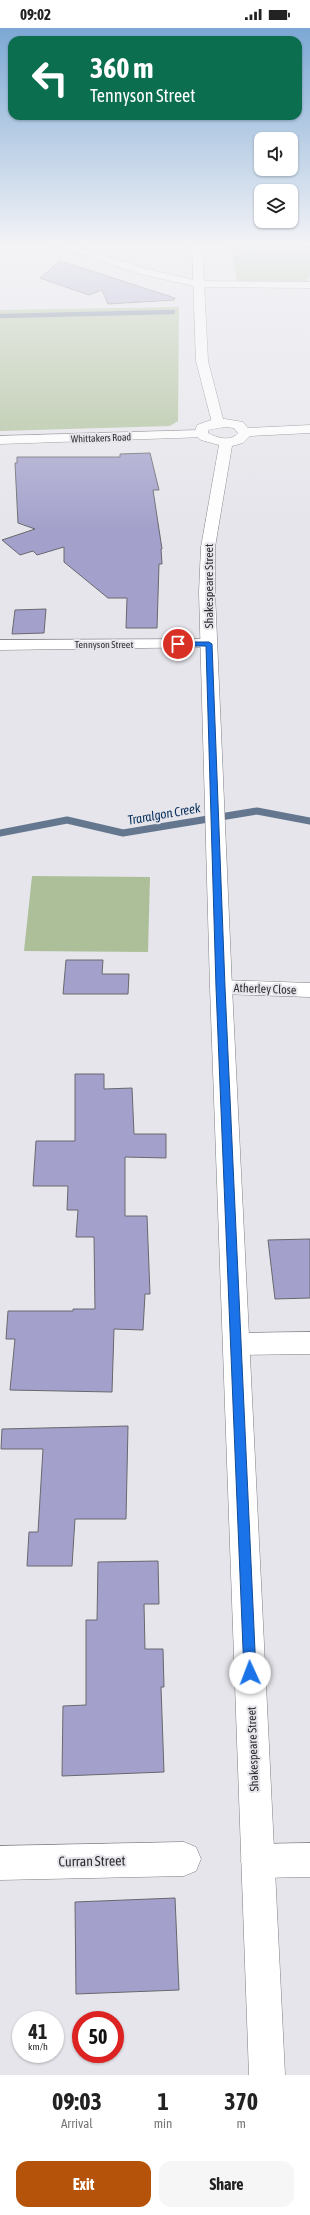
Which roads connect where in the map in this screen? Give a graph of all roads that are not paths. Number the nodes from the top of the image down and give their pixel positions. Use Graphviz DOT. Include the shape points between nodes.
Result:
graph roads {
  1 [pos="201,339"];
  2 [pos="218,423"];
  3 [pos="310,429"];
  4 [pos="245,432"];
  5 [pos="201,434"];
  6 [pos="0,440"];
  7 [pos="226,442"];
  8 [pos="209,644"];
  9 [pos="0,645"];
  10 [pos="221,987"];
  11 [pos="310,990"];
  12 [pos="310,1343"];
  13 [pos="237,1344"];
  14 [pos="184,1860"];
  15 [pos="310,1860"];
  16 [pos="258,1861"];
  17 [pos="0,1863"];
  18 [pos="267,2075"];
  1 -- 2 [label="main road" via="202,361"];
  2 -- 4 [label="main road" via="238,425"];
  2 -- 5 [label="main road" via="202,428"];
  3 -- 4 [label="main road"];
  4 -- 7 [label="main road" via="240,439"];
  5 -- 6 [label="main road, Whittakers Road"];
  5 -- 7 [label="main road" via="210,440"];
  7 -- 8 [label="main road, Shakespeare Street" via="208,547"];
  8 -- 9 [label="main road, Tennyson Street"];
  8 -- 10 [label="main road, Shakespeare Street"];
  10 -- 11 [label="main road, Atherley Close"];
  10 -- 13 [label="main road, Shakespeare Street"];
  12 -- 13 [label="main road"];
  13 -- 16 [label="main road, Shakespeare Street"];
  14 -- 17 [label="main road, Curran Street"];
  15 -- 16 [label="main road"];
  16 -- 18 [label="main road, Shakespeare Street"];
}
